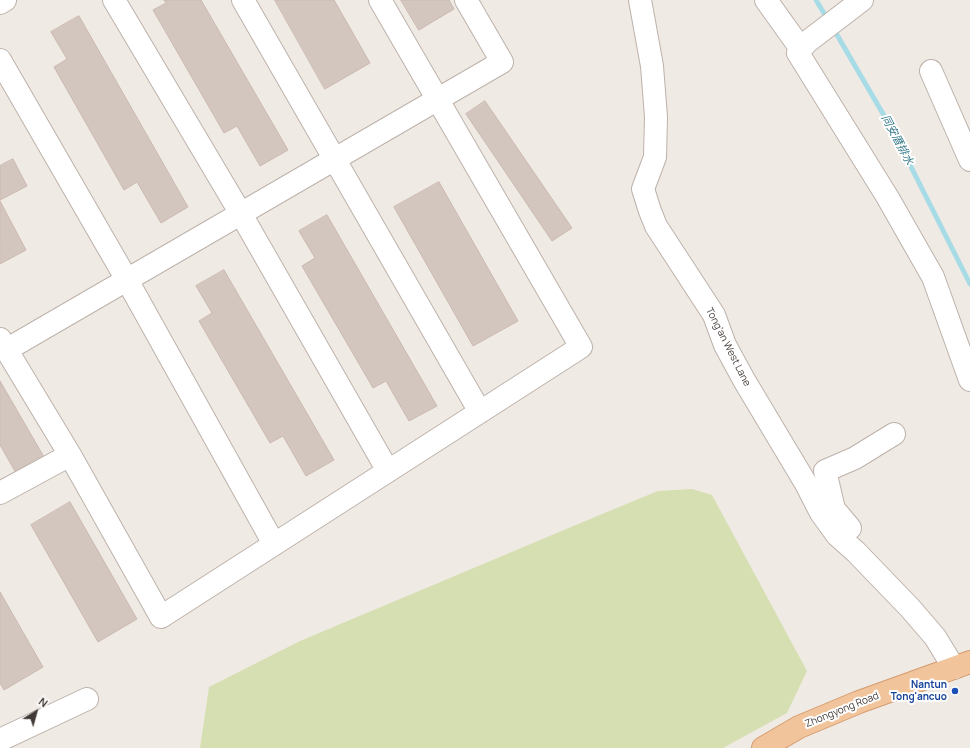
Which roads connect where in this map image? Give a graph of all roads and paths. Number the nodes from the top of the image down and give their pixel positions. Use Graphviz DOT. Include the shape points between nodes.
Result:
graph roads {
  1 [pos="5,0"];
  2 [pos="114,0"];
  3 [pos="243,0"];
  4 [pos="380,0"];
  5 [pos="466,0"];
  6 [pos="640,0"];
  7 [pos="766,0"];
  8 [pos="862,0"];
  9 [pos="0,3"];
  10 [pos="804,45"];
  11 [pos="0,60"];
  12 [pos="931,71"];
  13 [pos="438,99"];
  14 [pos="334,159"];
  15 [pos="970,160"];
  16 [pos="241,214"];
  17 [pos="127,280"];
  18 [pos="3,344"];
  19 [pos="970,380"];
  20 [pos="480,412"];
  21 [pos="894,434"];
  22 [pos="70,455"];
  23 [pos="388,471"];
  24 [pos="0,493"];
  25 [pos="274,544"];
  26 [pos="876,573"];
  27 [pos="962,665"];
  28 [pos="87,699"];
  29 [pos="0,740"];
  30 [pos="762,748"];
  1 -- 9 [label="street"];
  2 -- 16 [label="street"];
  3 -- 14 [label="street"];
  4 -- 13 [label="street"];
  5 -- 13 [label="street" via="502,62"];
  6 -- 26 [label="street, Tong’an West Lane" via="652,66 656,117 655,157 643,189 656,226 714,315 725,345 740,373 805,482 821,514 837,535"];
  7 -- 10 [label="street"];
  8 -- 10 [label="street"];
  10 -- 19 [label="street" via="798,53 888,198 933,277"];
  11 -- 17 [label="street"];
  12 -- 15 [label="street"];
  13 -- 14 [label="street"];
  13 -- 20 [label="street" via="581,347"];
  14 -- 16 [label="street"];
  14 -- 20 [label="street"];
  16 -- 17 [label="street"];
  16 -- 23 [label="street"];
  17 -- 18 [label="street"];
  17 -- 25 [label="street"];
  18 -- 22 [label="street"];
  20 -- 23 [label="street"];
  21 -- 26 [label="street" via="855,458 825,471 834,509 876,556"];
  22 -- 24 [label="street"];
  22 -- 25 [label="street" via="161,617"];
  23 -- 25 [label="street"];
  26 -- 27 [label="street, Tong’an West Lane"];
  27 -- 30 [label="main road, Zhongyong Road" via="859,702 800,727"];
  28 -- 29 [label="street"];
}
